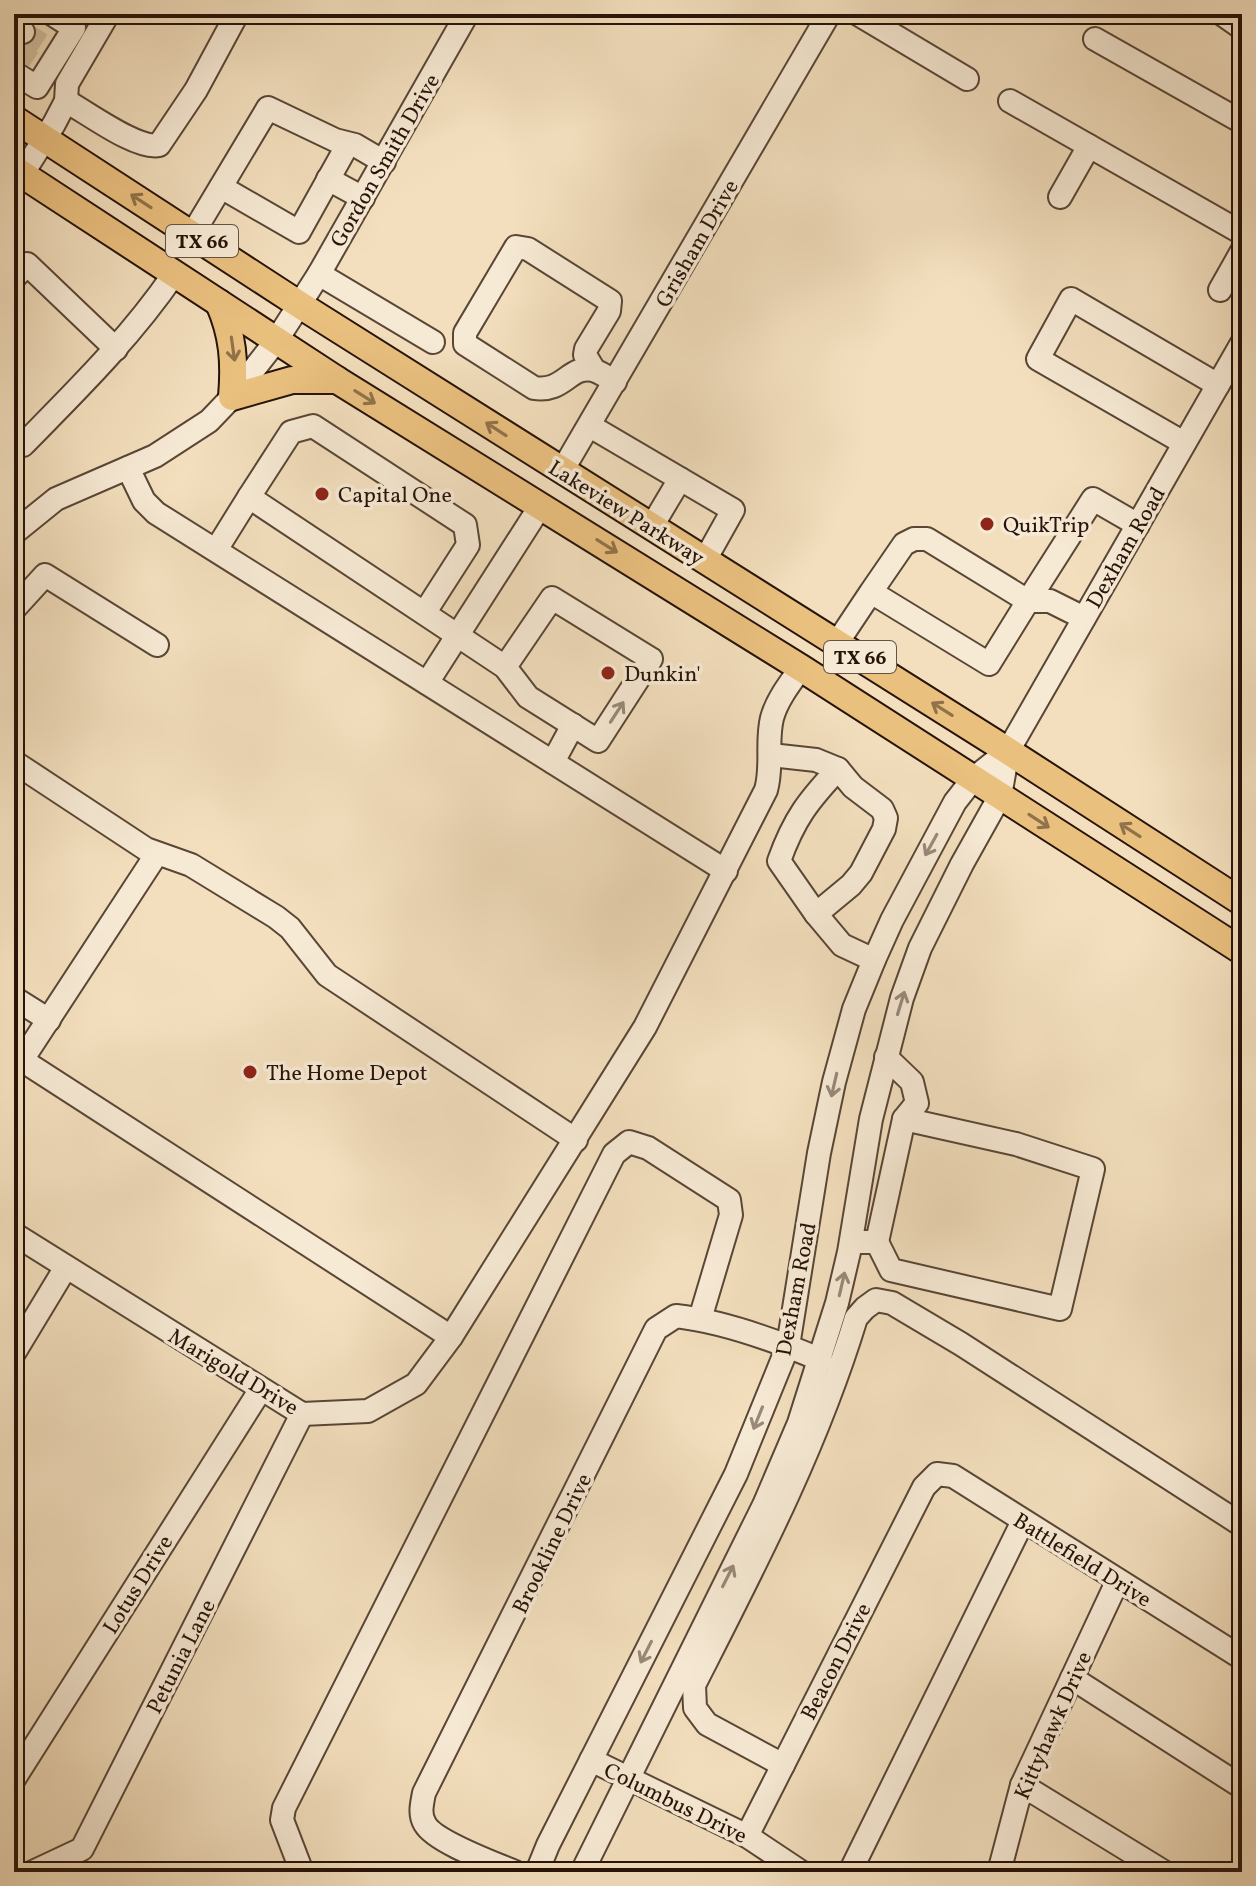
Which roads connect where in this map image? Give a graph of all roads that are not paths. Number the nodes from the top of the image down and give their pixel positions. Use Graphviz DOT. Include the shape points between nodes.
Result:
graph roads {
  1 [pos="52,14"];
  2 [pos="108,14"];
  3 [pos="237,14"];
  4 [pos="467,14"];
  5 [pos="829,14"];
  6 [pos="858,14"];
  7 [pos="1222,14"];
  8 [pos="1242,28"];
  9 [pos="1095,39"];
  10 [pos="40,60"];
  11 [pos="967,79"];
  12 [pos="66,101"];
  13 [pos="1010,101"];
  14 [pos="14,119"];
  15 [pos="1242,122"];
  16 [pos="46,139"];
  17 [pos="348,144"];
  18 [pos="1089,146"];
  19 [pos="384,162"];
  20 [pos="17,177"];
  21 [pos="328,179"];
  22 [pos="221,187"];
  23 [pos="1060,197"];
  24 [pos="363,198"];
  25 [pos="1242,233"];
  26 [pos="192,235"];
  27 [pos="1242,251"];
  28 [pos="174,274"];
  29 [pos="319,274"];
  30 [pos="14,278"];
  31 [pos="1220,290"];
  32 [pos="219,303"];
  33 [pos="300,305"];
  34 [pos="382,311"];
  35 [pos="276,341"];
  36 [pos="1242,343"];
  37 [pos="362,344"];
  38 [pos="116,349"];
  39 [pos="402,369"];
  40 [pos="594,370"];
  41 [pos="337,380"];
  42 [pos="615,382"];
  43 [pos="1218,385"];
  44 [pos="232,397"];
  45 [pos="590,426"];
  46 [pos="1184,443"];
  47 [pos="14,444"];
  48 [pos="128,468"];
  49 [pos="562,471"];
  50 [pos="680,479"];
  51 [pos="249,497"];
  52 [pos="541,505"];
  53 [pos="1138,525"];
  54 [pos="652,526"];
  55 [pos="14,533"];
  56 [pos="216,550"];
  57 [pos="705,560"];
  58 [pos="871,592"];
  59 [pos="1028,601"];
  60 [pos="14,609"];
  61 [pos="425,612"];
  62 [pos="1084,618"];
  63 [pos="459,635"];
  64 [pos="837,643"];
  65 [pos="157,645"];
  66 [pos="505,667"];
  67 [pos="801,668"];
  68 [pos="427,683"];
  69 [pos="573,725"];
  70 [pos="1008,751"];
  71 [pos="771,755"];
  72 [pos="14,762"];
  73 [pos="553,762"];
  74 [pos="838,769"];
  75 [pos="973,779"];
  76 [pos="1000,796"];
  77 [pos="156,855"];
  78 [pos="726,871"];
  79 [pos="1242,902"];
  80 [pos="816,914"];
  81 [pos="1242,951"];
  82 [pos="874,960"];
  83 [pos="14,998"];
  84 [pos="49,1020"];
  85 [pos="18,1057"];
  86 [pos="886,1057"];
  87 [pos="904,1119"];
  88 [pos="576,1140"];
  89 [pos="14,1234"];
  90 [pos="851,1242"];
  91 [pos="877,1242"];
  92 [pos="66,1267"];
  93 [pos="700,1319"];
  94 [pos="451,1337"];
  95 [pos="788,1346"];
  96 [pos="14,1353"];
  97 [pos="821,1360"];
  98 [pos="261,1389"];
  99 [pos="302,1414"];
  100 [pos="924,1487"];
  101 [pos="1023,1521"];
  102 [pos="1242,1525"];
  103 [pos="1117,1582"];
  104 [pos="1242,1658"];
  105 [pos="1072,1678"];
  106 [pos="591,1760"];
  107 [pos="783,1765"];
  108 [pos="14,1779"];
  109 [pos="627,1779"];
  110 [pos="1022,1785"];
  111 [pos="1242,1787"];
  112 [pos="747,1836"];
  113 [pos="33,1872"];
  114 [pos="302,1872"];
  115 [pos="515,1872"];
  116 [pos="537,1872"];
  117 [pos="582,1872"];
  118 [pos="801,1872"];
  119 [pos="850,1872"];
  120 [pos="999,1872"];
  121 [pos="1164,1872"];
  1 -- 10 [label="street" via="74,28"];
  2 -- 12 [label="street" via="67,84"];
  3 -- 12 [label="street" via="159,145 132,139"];
  4 -- 19 [label="street, Gordon Smith Drive"];
  5 -- 42 [label="street, Grisham Drive"];
  6 -- 11 [label="street"];
  7 -- 8 [label="street"];
  9 -- 15 [label="street"];
  12 -- 16 [label="street"];
  13 -- 18 [label="street"];
  14 -- 16 [label="main road, Lakeview Parkway / TX 66"];
  16 -- 20 [label="street"];
  26 -- 16 [label="main road, Lakeview Parkway / TX 66, one-way"];
  17 -- 19 [label="street"];
  17 -- 21 [label="street"];
  17 -- 22 [label="street" via="268,108"];
  18 -- 23 [label="street"];
  18 -- 25 [label="street"];
  19 -- 24 [label="street, Gordon Smith Drive"];
  20 -- 28 [label="main road, Lakeview Parkway / TX 66"];
  21 -- 22 [label="street" via="299,232"];
  21 -- 24 [label="street"];
  22 -- 26 [label="street"];
  24 -- 29 [label="street, Gordon Smith Drive"];
  26 -- 33 [label="main road, Lakeview Parkway / TX 66"];
  27 -- 31 [label="street"];
  28 -- 32 [label="main road, Lakeview Parkway / TX 66"];
  28 -- 38 [label="street"];
  29 -- 33 [label="street, Gordon Smith Drive"];
  29 -- 34 [label="street"];
  30 -- 38 [label="street" via="27,264"];
  32 -- 35 [label="main road, Lakeview Parkway / TX 66"];
  32 -- 44 [label="main road, one-way" via="232,342"];
  33 -- 35 [label="street, Gordon Smith Drive"];
  33 -- 37 [label="main road, Lakeview Parkway / TX 66"];
  34 -- 37 [label="street"];
  34 -- 39 [label="street" via="428,339"];
  35 -- 41 [label="main road, Lakeview Parkway / TX 66"];
  35 -- 44 [label="street, Gordon Smith Drive"];
  36 -- 43 [label="street, Dexham Road"];
  37 -- 39 [label="main road, Lakeview Parkway / TX 66"];
  38 -- 47 [label="street" via="23,445"];
  49 -- 39 [label="main road, Lakeview Parkway / TX 66, one-way"];
  40 -- 40 [label="street" via="573,373 556,387 534,388 465,344 465,333 516,247 528,249 610,301 586,349"];
  40 -- 42 [label="street"];
  41 -- 44 [label="main road" via="292,380"];
  41 -- 52 [label="main road, Lakeview Parkway / TX 66, one-way"];
  42 -- 45 [label="street, Grisham Drive"];
  43 -- 46 [label="street, Dexham Road"];
  43 -- 46 [label="street" via="1071,299 1038,359"];
  44 -- 48 [label="street, Gordon Smith Drive" via="209,421"];
  45 -- 49 [label="street, Grisham Drive"];
  45 -- 50 [label="street"];
  46 -- 53 [label="street, Dexham Road"];
  48 -- 55 [label="street, Gordon Smith Drive" via="56,499"];
  48 -- 56 [label="street" via="156,513"];
  49 -- 52 [label="main road"];
  49 -- 54 [label="main road, Lakeview Parkway / TX 66"];
  50 -- 54 [label="street"];
  50 -- 57 [label="street" via="733,510"];
  51 -- 56 [label="street"];
  51 -- 61 [label="street"];
  51 -- 61 [label="street" via="291,432 313,426 465,525 468,545"];
  52 -- 63 [label="street"];
  52 -- 67 [label="main road, Lakeview Parkway / TX 66, one-way"];
  53 -- 59 [label="street" via="1093,499"];
  53 -- 62 [label="street, Dexham Road"];
  54 -- 57 [label="main road, Lakeview Parkway / TX 66"];
  56 -- 68 [label="street"];
  57 -- 64 [label="main road, Lakeview Parkway / TX 66"];
  58 -- 59 [label="street" via="904,544 927,539"];
  58 -- 59 [label="street" via="989,664"];
  58 -- 64 [label="street"];
  59 -- 62 [label="street" via="1050,601"];
  60 -- 65 [label="street" via="45,575"];
  61 -- 63 [label="street"];
  62 -- 70 [label="street, Dexham Road"];
  63 -- 66 [label="street"];
  63 -- 68 [label="street"];
  70 -- 64 [label="main road, Lakeview Parkway / TX 66, one-way"];
  66 -- 69 [label="street" via="528,697"];
  69 -- 66 [label="street, one-way" via="598,741 651,659 552,598"];
  67 -- 71 [label="street, Marigold Drive" via="771,719"];
  67 -- 75 [label="main road, Lakeview Parkway / TX 66"];
  68 -- 73 [label="street"];
  69 -- 73 [label="street"];
  70 -- 75 [label="street, Dexham Road"];
  70 -- 76 [label="street, Dexham Road"];
  79 -- 70 [label="main road, Lakeview Parkway / TX 66, one-way"];
  71 -- 74 [label="street" via="816,760"];
  71 -- 78 [label="street, Marigold Drive" via="766,790"];
  72 -- 77 [label="street"];
  73 -- 78 [label="street"];
  74 -- 80 [label="street" via="804,806 779,861"];
  74 -- 80 [label="street" via="886,818 861,873"];
  75 -- 76 [label="main road, Lakeview Parkway / TX 66"];
  75 -- 82 [label="street, Dexham Road, one-way" via="955,802"];
  76 -- 81 [label="main road, Lakeview Parkway / TX 66, one-way"];
  86 -- 76 [label="street, Dexham Road, one-way" via="920,948"];
  77 -- 84 [label="street"];
  77 -- 88 [label="street" via="191,865 276,917 327,975"];
  78 -- 88 [label="street, Marigold Drive" via="645,1027"];
  80 -- 82 [label="street" via="842,945"];
  82 -- 95 [label="street, Dexham Road, one-way" via="834,1082"];
  83 -- 84 [label="street"];
  84 -- 85 [label="street"];
  85 -- 94 [label="street"];
  86 -- 87 [label="street" via="912,1082 917,1103"];
  86 -- 90 [label="street, Dexham Road"];
  87 -- 91 [label="street"];
  87 -- 91 [label="street" via="1016,1144 1093,1169 1060,1309 891,1270"];
  88 -- 94 [label="street, Marigold Drive"];
  89 -- 92 [label="street, Marigold Drive"];
  90 -- 91 [label="street"];
  97 -- 90 [label="street, Dexham Road, one-way"];
  92 -- 96 [label="street"];
  92 -- 98 [label="street, Marigold Drive"];
  93 -- 95 [label="street, Brookline Drive"];
  93 -- 114 [label="street" via="731,1215 729,1200 648,1148 629,1142 614,1154 284,1808 282,1820"];
  93 -- 115 [label="street, Brookline Drive" via="676,1316 656,1329 424,1793 420,1810 425,1826 447,1842"];
  94 -- 99 [label="street, Marigold Drive" via="416,1384 368,1411"];
  95 -- 97 [label="street, Brookline Drive"];
  95 -- 106 [label="street, Dexham Road, one-way" via="736,1474"];
  109 -- 97 [label="street, Dexham Road, one-way" via="764,1505"];
  98 -- 99 [label="street, Marigold Drive"];
  98 -- 108 [label="street, Lotus Drive"];
  99 -- 113 [label="street, Petunia Lane" via="82,1849"];
  100 -- 101 [label="street, Battlefield Drive" via="937,1474 953,1476"];
  100 -- 107 [label="street, Beacon Drive"];
  101 -- 103 [label="street, Battlefield Drive"];
  101 -- 119 [label="street"];
  102 -- 107 [label="street" via="961,1344 892,1303 876,1300 856,1318 783,1510 694,1685 695,1708 707,1724"];
  103 -- 104 [label="street, Battlefield Drive"];
  103 -- 105 [label="street, Kittyhawk Drive"];
  105 -- 110 [label="street, Kittyhawk Drive"];
  105 -- 111 [label="street"];
  106 -- 109 [label="street, Columbus Drive"];
  106 -- 116 [label="street, Dexham Road"];
  107 -- 112 [label="street, Beacon Drive"];
  109 -- 112 [label="street, Columbus Drive"];
  109 -- 117 [label="street, Dexham Road"];
  110 -- 120 [label="street, Kittyhawk Drive"];
  110 -- 121 [label="street"];
  112 -- 118 [label="street, Columbus Drive"];
}
